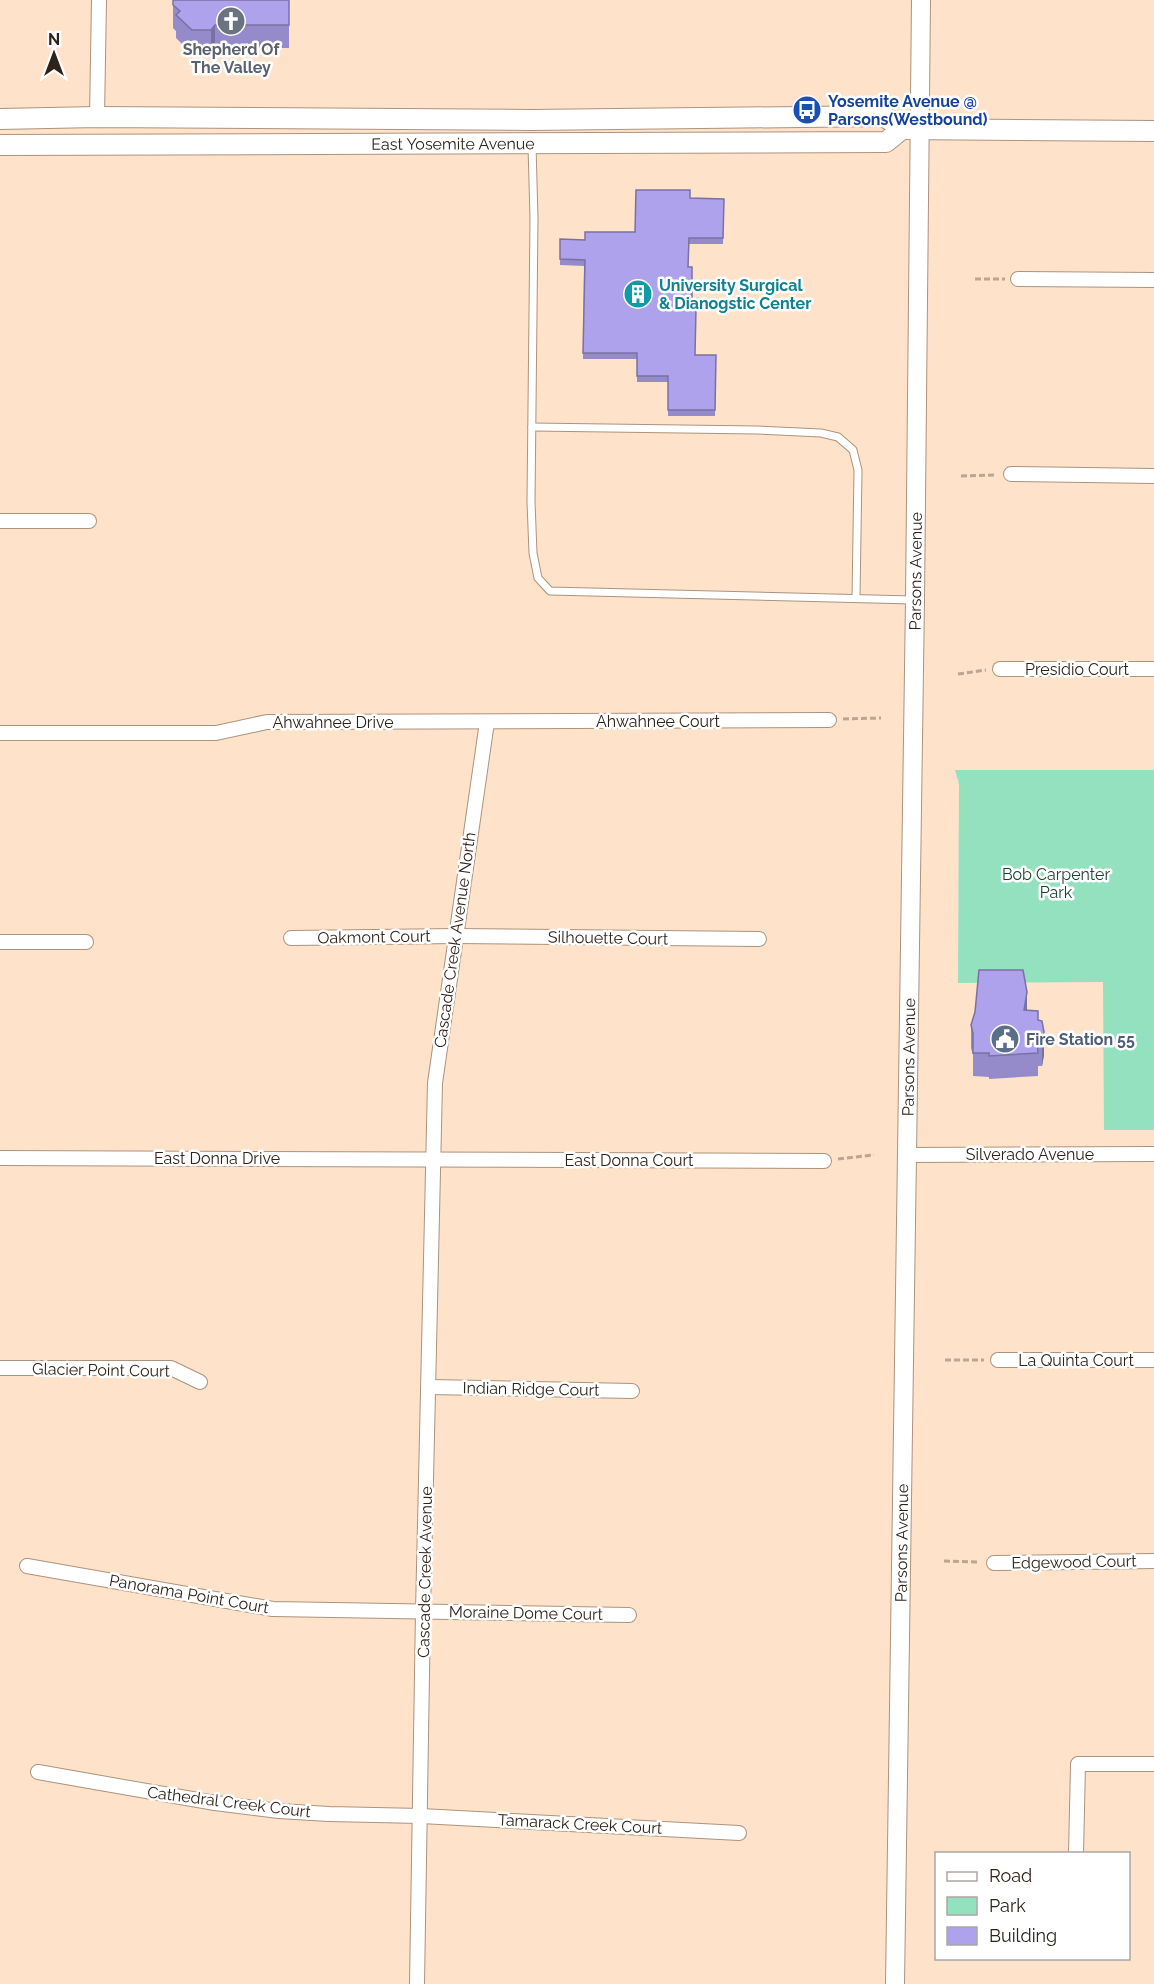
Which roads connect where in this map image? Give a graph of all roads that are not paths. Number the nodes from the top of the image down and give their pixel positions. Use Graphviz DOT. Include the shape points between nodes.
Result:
graph roads {
  1 [pos="99,0"];
  2 [pos="921,0"];
  3 [pos="97,117"];
  4 [pos="0,119"];
  5 [pos="911,129"];
  6 [pos="1154,131"];
  7 [pos="0,132"];
  8 [pos="532,143"];
  9 [pos="0,145"];
  10 [pos="1018,279"];
  11 [pos="1154,280"];
  12 [pos="532,427"];
  13 [pos="1011,474"];
  14 [pos="1154,476"];
  15 [pos="0,521"];
  16 [pos="89,521"];
  17 [pos="856,597"];
  18 [pos="915,600"];
  19 [pos="1000,669"];
  20 [pos="1154,669"];
  21 [pos="829,720"];
  22 [pos="487,722"];
  23 [pos="0,733"];
  24 [pos="456,936"];
  25 [pos="291,938"];
  26 [pos="759,939"];
  27 [pos="0,942"];
  28 [pos="86,942"];
  29 [pos="1154,1154"];
  30 [pos="907,1155"];
  31 [pos="0,1158"];
  32 [pos="434,1159"];
  33 [pos="824,1161"];
  34 [pos="998,1360"];
  35 [pos="1154,1360"];
  36 [pos="0,1368"];
  37 [pos="200,1382"];
  38 [pos="429,1387"];
  39 [pos="632,1391"];
  40 [pos="1154,1561"];
  41 [pos="994,1563"];
  42 [pos="27,1566"];
  43 [pos="423,1612"];
  44 [pos="629,1615"];
  45 [pos="1154,1764"];
  46 [pos="38,1772"];
  47 [pos="422,1816"];
  48 [pos="739,1833"];
  49 [pos="1076,1852"];
  50 [pos="417,1984"];
  51 [pos="895,1984"];
  1 -- 3 [label="street"];
  2 -- 5 [label="street, Parsons Avenue"];
  3 -- 4 [label="main road, East Yosemite Avenue"];
  3 -- 5 [label="main road, East Yosemite Avenue" via="531,120 884,116"];
  3 -- 7 [label="main road" via="86,127 68,131"];
  5 -- 6 [label="main road, East Yosemite Avenue"];
  5 -- 8 [label="main road, East Yosemite Avenue" via="886,142"];
  5 -- 18 [label="street, Parsons Avenue"];
  8 -- 9 [label="main road, East Yosemite Avenue"];
  8 -- 12 [label="lane"];
  10 -- 11 [label="street"];
  12 -- 17 [label="lane" via="757,430 838,437 853,450 858,470"];
  12 -- 17 [label="lane" via="533,554 538,578 550,591"];
  13 -- 14 [label="street"];
  15 -- 16 [label="street"];
  17 -- 18 [label="lane"];
  18 -- 30 [label="street, Parsons Avenue"];
  19 -- 20 [label="street, Presidio Court"];
  21 -- 22 [label="street, Ahwahnee Court"];
  22 -- 23 [label="street, Ahwahnee Drive" via="267,722 216,733"];
  22 -- 24 [label="street, Cascade Creek Avenue North"];
  24 -- 25 [label="street, Oakmont Court"];
  24 -- 26 [label="street, Silhouette Court"];
  24 -- 32 [label="street, Cascade Creek Avenue North" via="436,1073"];
  27 -- 28 [label="street"];
  29 -- 30 [label="street, Silverado Avenue"];
  30 -- 51 [label="street, Parsons Avenue"];
  31 -- 32 [label="street, East Donna Drive"];
  32 -- 33 [label="street, East Donna Court"];
  32 -- 38 [label="street, Cascade Creek Avenue"];
  34 -- 35 [label="street, La Quinta Court"];
  36 -- 37 [label="street, Glacier Point Court" via="171,1368"];
  38 -- 39 [label="street, Indian Ridge Court"];
  38 -- 43 [label="street, Cascade Creek Avenue"];
  40 -- 41 [label="street, Edgewood Court"];
  42 -- 43 [label="street, Panorama Point Court" via="273,1609"];
  43 -- 44 [label="street, Moraine Dome Court"];
  43 -- 47 [label="street, Cascade Creek Avenue"];
  45 -- 49 [label="street" via="1078,1764"];
  46 -- 47 [label="street, Cathedral Creek Court" via="269,1810"];
  47 -- 48 [label="street, Tamarack Creek Court"];
  47 -- 50 [label="street, Cascade Creek Avenue"];
}
